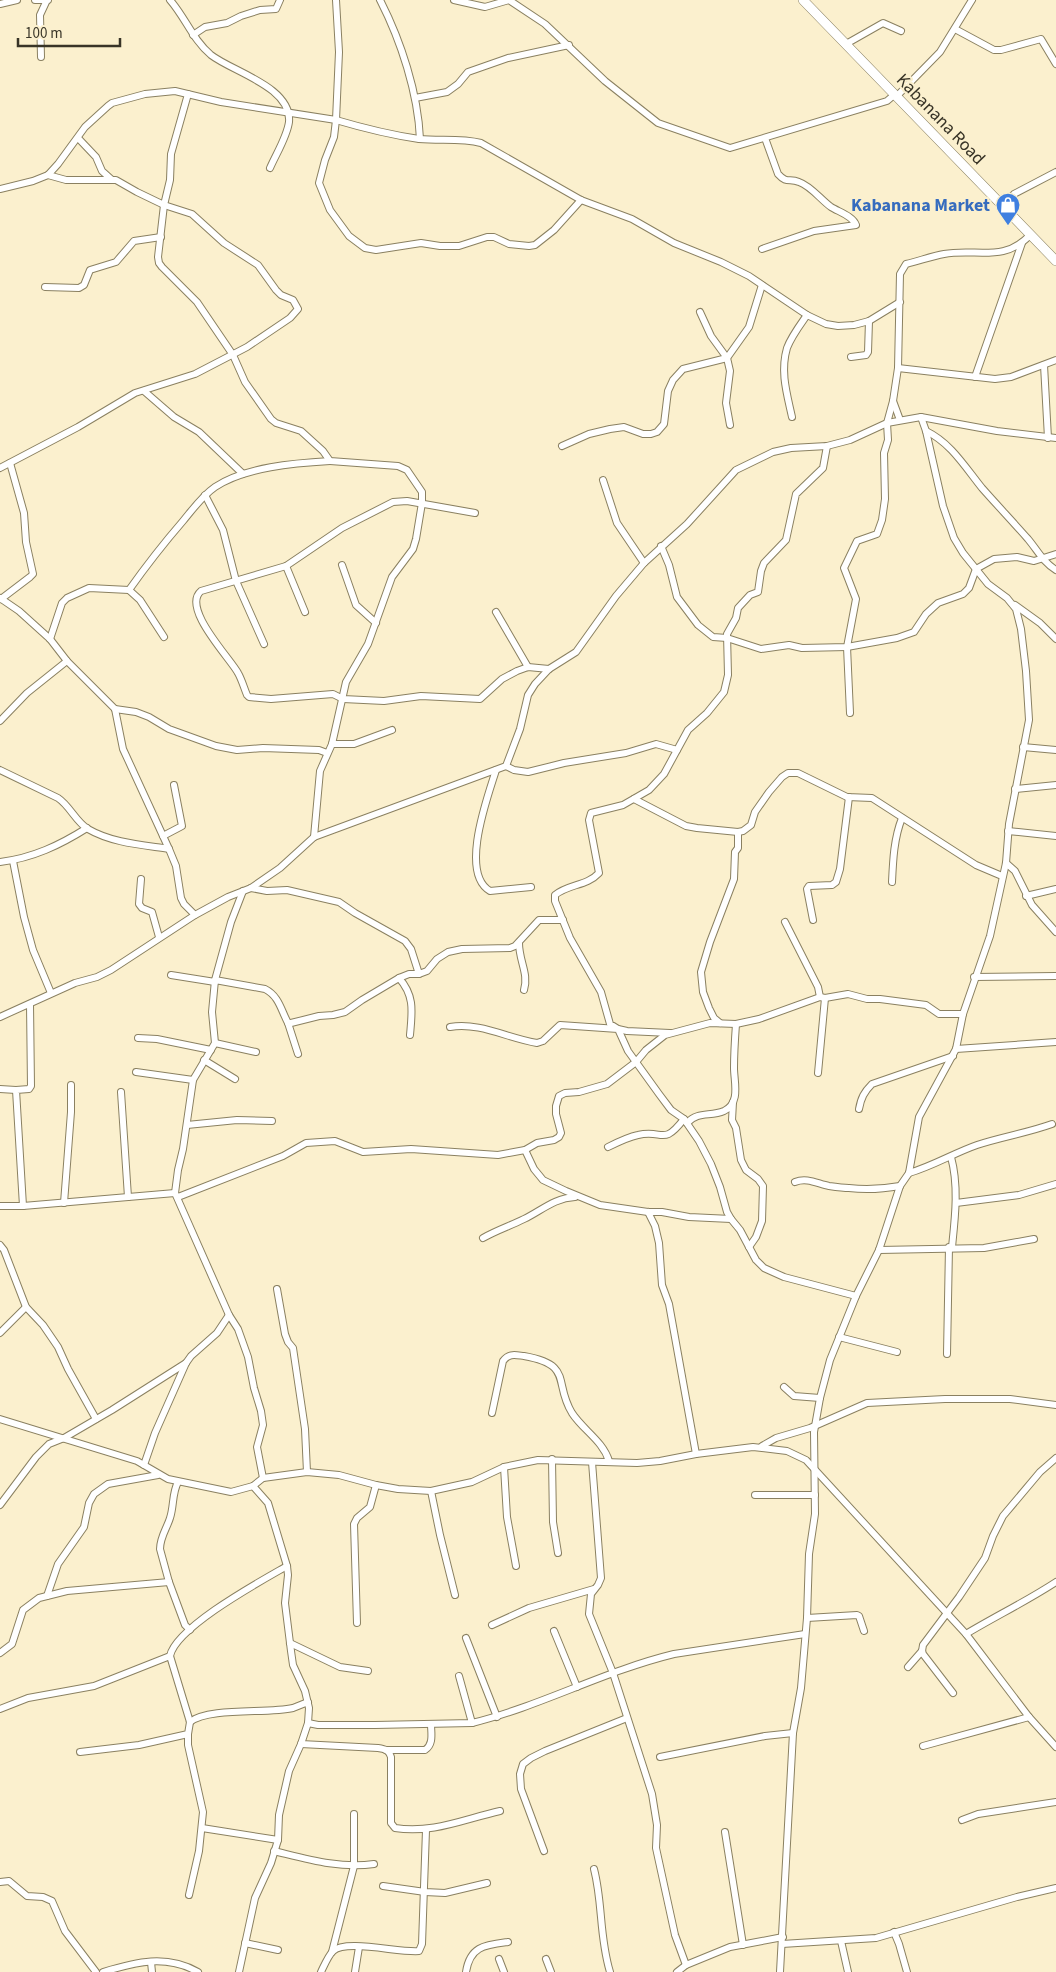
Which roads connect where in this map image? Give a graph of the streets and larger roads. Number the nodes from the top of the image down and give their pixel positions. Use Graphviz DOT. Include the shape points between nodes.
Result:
graph roads {
  1 [pos="17,0"];
  2 [pos="35,0"];
  3 [pos="47,0"];
  4 [pos="170,0"];
  5 [pos="280,0"];
  6 [pos="336,0"];
  7 [pos="380,0"];
  8 [pos="454,0"];
  9 [pos="509,0"];
  10 [pos="803,0"];
  11 [pos="972,0"];
  12 [pos="0,4"];
  13 [pos="955,29"];
  14 [pos="901,30"];
  15 [pos="193,35"];
  16 [pos="846,44"];
  17 [pos="569,45"];
  18 [pos="40,57"];
  19 [pos="1056,64"];
  20 [pos="188,94"];
  21 [pos="895,96"];
  22 [pos="415,98"];
  23 [pos="287,112"];
  24 [pos="336,120"];
  25 [pos="78,138"];
  26 [pos="765,138"];
  27 [pos="420,139"];
  28 [pos="270,168"];
  29 [pos="1056,172"];
  30 [pos="48,175"];
  31 [pos="112,180"];
  32 [pos="0,189"];
  33 [pos="581,200"];
  34 [pos="164,205"];
  35 [pos="1002,206"];
  36 [pos="1030,235"];
  37 [pos="161,237"];
  38 [pos="1022,243"];
  39 [pos="762,249"];
  40 [pos="1056,261"];
  41 [pos="762,285"];
  42 [pos="45,287"];
  43 [pos="900,302"];
  44 [pos="700,312"];
  45 [pos="807,315"];
  46 [pos="869,321"];
  47 [pos="233,355"];
  48 [pos="851,357"];
  49 [pos="727,358"];
  50 [pos="1056,360"];
  51 [pos="1044,365"];
  52 [pos="898,368"];
  53 [pos="975,377"];
  54 [pos="144,391"];
  55 [pos="893,400"];
  56 [pos="792,417"];
  57 [pos="921,417"];
  58 [pos="900,420"];
  59 [pos="887,423"];
  60 [pos="730,424"];
  61 [pos="926,431"];
  62 [pos="1048,438"];
  63 [pos="1056,438"];
  64 [pos="562,446"];
  65 [pos="827,446"];
  66 [pos="330,461"];
  67 [pos="10,463"];
  68 [pos="0,468"];
  69 [pos="243,474"];
  70 [pos="603,480"];
  71 [pos="205,495"];
  72 [pos="422,503"];
  73 [pos="475,513"];
  74 [pos="661,546"];
  75 [pos="1056,554"];
  76 [pos="1042,560"];
  77 [pos="644,563"];
  78 [pos="342,565"];
  79 [pos="286,566"];
  80 [pos="976,569"];
  81 [pos="1056,570"];
  82 [pos="236,581"];
  83 [pos="129,590"];
  84 [pos="1007,598"];
  85 [pos="0,599"];
  86 [pos="305,612"];
  87 [pos="496,612"];
  88 [pos="376,623"];
  89 [pos="164,638"];
  90 [pos="727,638"];
  91 [pos="50,639"];
  92 [pos="1056,639"];
  93 [pos="264,644"];
  94 [pos="847,648"];
  95 [pos="67,661"];
  96 [pos="528,667"];
  97 [pos="549,669"];
  98 [pos="343,699"];
  99 [pos="115,709"];
  100 [pos="850,713"];
  101 [pos="0,721"];
  102 [pos="392,730"];
  103 [pos="332,744"];
  104 [pos="1023,747"];
  105 [pos="677,750"];
  106 [pos="1056,750"];
  107 [pos="327,753"];
  108 [pos="506,766"];
  109 [pos="0,770"];
  110 [pos="496,770"];
  111 [pos="174,785"];
  112 [pos="1056,785"];
  113 [pos="1015,789"];
  114 [pos="849,797"];
  115 [pos="634,799"];
  116 [pos="902,818"];
  117 [pos="87,828"];
  118 [pos="1008,831"];
  119 [pos="738,832"];
  120 [pos="163,836"];
  121 [pos="1056,836"];
  122 [pos="314,837"];
  123 [pos="169,849"];
  124 [pos="13,861"];
  125 [pos="0,862"];
  126 [pos="1006,863"];
  127 [pos="1002,876"];
  128 [pos="141,879"];
  129 [pos="892,882"];
  130 [pos="531,887"];
  131 [pos="251,888"];
  132 [pos="1056,889"];
  133 [pos="243,891"];
  134 [pos="1026,896"];
  135 [pos="195,914"];
  136 [pos="563,920"];
  137 [pos="813,920"];
  138 [pos="784,922"];
  139 [pos="1056,932"];
  140 [pos="159,937"];
  141 [pos="519,943"];
  142 [pos="419,974"];
  143 [pos="171,975"];
  144 [pos="1056,976"];
  145 [pos="974,977"];
  146 [pos="399,978"];
  147 [pos="215,981"];
  148 [pos="524,990"];
  149 [pos="51,993"];
  150 [pos="823,998"];
  151 [pos="30,1004"];
  152 [pos="963,1014"];
  153 [pos="0,1017"];
  154 [pos="288,1023"];
  155 [pos="720,1023"];
  156 [pos="736,1024"];
  157 [pos="450,1028"];
  158 [pos="618,1029"];
  159 [pos="674,1033"];
  160 [pos="410,1035"];
  161 [pos="138,1038"];
  162 [pos="1056,1042"];
  163 [pos="215,1043"];
  164 [pos="211,1050"];
  165 [pos="256,1052"];
  166 [pos="954,1053"];
  167 [pos="298,1054"];
  168 [pos="204,1060"];
  169 [pos="636,1062"];
  170 [pos="136,1072"];
  171 [pos="818,1073"];
  172 [pos="235,1079"];
  173 [pos="193,1080"];
  174 [pos="71,1085"];
  175 [pos="0,1089"];
  176 [pos="16,1090"];
  177 [pos="121,1092"];
  178 [pos="733,1102"];
  179 [pos="858,1109"];
  180 [pos="272,1121"];
  181 [pos="686,1121"];
  182 [pos="1052,1124"];
  183 [pos="187,1125"];
  184 [pos="608,1147"];
  185 [pos="525,1150"];
  186 [pos="951,1157"];
  187 [pos="909,1173"];
  188 [pos="795,1182"];
  189 [pos="1056,1184"];
  190 [pos="900,1186"];
  191 [pos="177,1195"];
  192 [pos="128,1197"];
  193 [pos="578,1197"];
  194 [pos="64,1203"];
  195 [pos="956,1203"];
  196 [pos="0,1206"];
  197 [pos="23,1206"];
  198 [pos="648,1212"];
  199 [pos="731,1218"];
  200 [pos="483,1238"];
  201 [pos="1034,1239"];
  202 [pos="0,1245"];
  203 [pos="750,1247"];
  204 [pos="950,1247"];
  205 [pos="878,1250"];
  206 [pos="277,1288"];
  207 [pos="856,1296"];
  208 [pos="26,1307"];
  209 [pos="229,1315"];
  210 [pos="0,1333"];
  211 [pos="839,1337"];
  212 [pos="897,1352"];
  213 [pos="947,1354"];
  214 [pos="186,1363"];
  215 [pos="784,1387"];
  216 [pos="820,1398"];
  217 [pos="1056,1405"];
  218 [pos="492,1413"];
  219 [pos="96,1418"];
  220 [pos="0,1419"];
  221 [pos="816,1425"];
  222 [pos="64,1438"];
  223 [pos="761,1446"];
  224 [pos="696,1454"];
  225 [pos="1056,1458"];
  226 [pos="552,1459"];
  227 [pos="609,1461"];
  228 [pos="592,1462"];
  229 [pos="144,1465"];
  230 [pos="504,1467"];
  231 [pos="307,1472"];
  232 [pos="815,1472"];
  233 [pos="158,1475"];
  234 [pos="263,1478"];
  235 [pos="178,1482"];
  236 [pos="376,1485"];
  237 [pos="252,1486"];
  238 [pos="431,1490"];
  239 [pos="815,1495"];
  240 [pos="755,1496"];
  241 [pos="0,1505"];
  242 [pos="558,1553"];
  243 [pos="287,1566"];
  244 [pos="516,1566"];
  245 [pos="169,1582"];
  246 [pos="1056,1583"];
  247 [pos="595,1588"];
  248 [pos="456,1595"];
  249 [pos="47,1596"];
  250 [pos="946,1614"];
  251 [pos="807,1618"];
  252 [pos="357,1623"];
  253 [pos="492,1626"];
  254 [pos="190,1630"];
  255 [pos="554,1631"];
  256 [pos="864,1631"];
  257 [pos="805,1634"];
  258 [pos="966,1634"];
  259 [pos="466,1638"];
  260 [pos="290,1643"];
  261 [pos="922,1650"];
  262 [pos="0,1653"];
  263 [pos="170,1656"];
  264 [pos="908,1667"];
  265 [pos="368,1670"];
  266 [pos="612,1673"];
  267 [pos="459,1676"];
  268 [pos="577,1687"];
  269 [pos="953,1693"];
  270 [pos="308,1702"];
  271 [pos="0,1709"];
  272 [pos="497,1717"];
  273 [pos="1029,1717"];
  274 [pos="627,1718"];
  275 [pos="190,1722"];
  276 [pos="308,1723"];
  277 [pos="472,1723"];
  278 [pos="431,1724"];
  279 [pos="794,1733"];
  280 [pos="188,1734"];
  281 [pos="301,1744"];
  282 [pos="923,1746"];
  283 [pos="1056,1747"];
  284 [pos="386,1750"];
  285 [pos="80,1752"];
  286 [pos="660,1757"];
  287 [pos="1056,1802"];
  288 [pos="500,1811"];
  289 [pos="354,1814"];
  290 [pos="962,1820"];
  291 [pos="202,1828"];
  292 [pos="426,1830"];
  293 [pos="726,1832"];
  294 [pos="278,1840"];
  295 [pos="274,1851"];
  296 [pos="544,1851"];
  297 [pos="374,1864"];
  298 [pos="354,1866"];
  299 [pos="594,1869"];
  300 [pos="0,1882"];
  301 [pos="487,1883"];
  302 [pos="383,1886"];
  303 [pos="1056,1888"];
  304 [pos="425,1892"];
  305 [pos="189,1895"];
  306 [pos="894,1932"];
  307 [pos="782,1940"];
  308 [pos="841,1940"];
  309 [pos="508,1942"];
  310 [pos="245,1943"];
  311 [pos="743,1945"];
  312 [pos="359,1947"];
  313 [pos="278,1950"];
  314 [pos="332,1952"];
  315 [pos="499,1958"];
  316 [pos="546,1959"];
  317 [pos="151,1962"];
  318 [pos="686,1966"];
  319 [pos="96,1972"];
  320 [pos="103,1972"];
  321 [pos="152,1972"];
  322 [pos="198,1972"];
  323 [pos="239,1972"];
  324 [pos="321,1972"];
  325 [pos="356,1972"];
  326 [pos="466,1972"];
  327 [pos="504,1972"];
  328 [pos="551,1972"];
  329 [pos="610,1972"];
  330 [pos="677,1972"];
  331 [pos="780,1972"];
  332 [pos="848,1972"];
  333 [pos="906,1972"];
  1 -- 12 [label="street"];
  2 -- 3 [label="street"];
  3 -- 18 [label="street" via="40,15"];
  4 -- 15 [label="street"];
  5 -- 15 [label="street" via="276,9 260,10"];
  6 -- 24 [label="street" via="339,52"];
  7 -- 22 [label="street" via="405,58"];
  8 -- 9 [label="street" via="485,7"];
  9 -- 17 [label="street"];
  10 -- 16 [label="street, Kabanana Road"];
  11 -- 13 [label="street"];
  13 -- 19 [label="street" via="994,50 1041,39"];
  13 -- 21 [label="street" via="940,52"];
  14 -- 16 [label="street" via="883,23"];
  15 -- 23 [label="street" via="213,56 273,92 282,100"];
  16 -- 21 [label="street, Kabanana Road"];
  17 -- 22 [label="street" via="508,58 468,72 451,90"];
  17 -- 26 [label="street" via="605,81 658,123 730,148"];
  20 -- 23 [label="street"];
  20 -- 25 [label="street" via="175,91 154,93 112,103 85,127"];
  20 -- 34 [label="street" via="173,146"];
  21 -- 26 [label="street"];
  21 -- 35 [label="street, Kabanana Road"];
  22 -- 27 [label="street"];
  23 -- 24 [label="street"];
  23 -- 28 [label="street" via="289,122"];
  24 -- 27 [label="street"];
  24 -- 33 [label="street" via="319,183 339,225 365,248 376,250 421,243 458,246 487,237 509,244 534,245 554,230"];
  25 -- 30 [label="street"];
  25 -- 31 [label="street"];
  26 -- 39 [label="street" via="782,178 799,182 856,224 814,231"];
  27 -- 33 [label="street" via="469,140 481,144"];
  29 -- 35 [label="street" via="1014,194"];
  30 -- 31 [label="street" via="66,180"];
  30 -- 32 [label="street"];
  31 -- 34 [label="street"];
  33 -- 41 [label="street" via="632,219"];
  34 -- 37 [label="street"];
  34 -- 47 [label="street" via="192,214 224,243 250,259 276,290 298,305 290,318"];
  35 -- 36 [label="street, Kabanana Road"];
  36 -- 38 [label="street"];
  36 -- 40 [label="street, Kabanana Road"];
  37 -- 42 [label="street" via="134,240 116,262 90,270 84,285 79,288"];
  37 -- 47 [label="street" via="158,257 162,267 197,302"];
  38 -- 43 [label="street" via="991,254 945,254 906,264 900,274"];
  38 -- 53 [label="street"];
  41 -- 45 [label="street"];
  41 -- 49 [label="street" via="749,327"];
  43 -- 46 [label="street"];
  43 -- 52 [label="street"];
  44 -- 49 [label="street" via="711,336"];
  45 -- 46 [label="street" via="838,326"];
  45 -- 56 [label="street" via="788,348 784,368"];
  46 -- 48 [label="street" via="868,352 866,356"];
  47 -- 54 [label="street" via="194,374"];
  47 -- 66 [label="street" via="245,382 273,422 301,431"];
  49 -- 60 [label="street" via="730,371 726,403"];
  49 -- 64 [label="street" via="683,369 677,375 668,391 664,424 657,432 643,434 624,427 610,429"];
  50 -- 51 [label="street"];
  51 -- 53 [label="street" via="1011,377"];
  51 -- 62 [label="street"];
  52 -- 53 [label="street"];
  52 -- 55 [label="street"];
  54 -- 67 [label="street"];
  54 -- 69 [label="street" via="174,417 200,432"];
  55 -- 58 [label="street"];
  55 -- 59 [label="street"];
  57 -- 58 [label="street"];
  57 -- 61 [label="street"];
  57 -- 62 [label="street"];
  58 -- 59 [label="street"];
  59 -- 65 [label="street" via="850,440"];
  59 -- 94 [label="street" via="882,520 877,534 857,541 844,568 856,599"];
  61 -- 76 [label="street" via="938,436 954,453"];
  61 -- 80 [label="street" via="949,527"];
  62 -- 63 [label="street"];
  65 -- 74 [label="street" via="773,452 736,470 687,524"];
  65 -- 90 [label="street" via="823,468 796,494 786,540 764,563 758,592 750,595 738,608"];
  66 -- 69 [label="street"];
  66 -- 72 [label="street" via="398,466 407,470 422,492"];
  67 -- 68 [label="street"];
  67 -- 85 [label="street" via="24,512 33,574"];
  69 -- 71 [label="street"];
  70 -- 77 [label="street" via="617,523"];
  71 -- 82 [label="street" via="223,530"];
  71 -- 83 [label="street"];
  72 -- 73 [label="street"];
  72 -- 79 [label="street" via="393,502 383,506 342,528"];
  72 -- 88 [label="street" via="413,549 392,577"];
  74 -- 77 [label="street"];
  74 -- 90 [label="street" via="684,609 713,637"];
  75 -- 76 [label="street"];
  76 -- 80 [label="street" via="998,557"];
  76 -- 81 [label="street"];
  77 -- 97 [label="street" via="576,652"];
  78 -- 88 [label="street" via="356,605"];
  79 -- 82 [label="street"];
  79 -- 86 [label="street"];
  80 -- 84 [label="street" via="988,584"];
  80 -- 94 [label="street" via="964,594 938,603 914,632"];
  82 -- 93 [label="street"];
  82 -- 98 [label="street" via="201,591 196,599 203,622 238,673 247,695 271,699 332,694"];
  83 -- 89 [label="street" via="140,600"];
  83 -- 91 [label="street" via="89,588 67,598 62,603"];
  84 -- 92 [label="street"];
  84 -- 104 [label="street" via="1016,609 1026,671 1029,720"];
  85 -- 91 [label="street"];
  87 -- 96 [label="street"];
  88 -- 98 [label="street" via="346,682"];
  90 -- 94 [label="street" via="761,649 788,645"];
  90 -- 105 [label="street" via="728,675 724,692 688,730"];
  91 -- 95 [label="street"];
  94 -- 100 [label="street"];
  95 -- 99 [label="street"];
  95 -- 101 [label="street" via="27,693"];
  96 -- 97 [label="street"];
  96 -- 98 [label="street" via="502,679 480,699 421,696 384,700"];
  97 -- 108 [label="street" via="528,695"];
  98 -- 103 [label="street"];
  99 -- 107 [label="street" via="136,712 169,729 216,746 237,750 263,748"];
  99 -- 120 [label="street" via="123,749"];
  102 -- 103 [label="street" via="354,744"];
  103 -- 107 [label="street"];
  104 -- 106 [label="street"];
  104 -- 113 [label="street"];
  105 -- 108 [label="street" via="656,744 528,772"];
  105 -- 115 [label="street" via="664,774 649,790"];
  107 -- 122 [label="street" via="320,771"];
  108 -- 110 [label="street"];
  109 -- 117 [label="street" via="64,802"];
  110 -- 122 [label="street"];
  110 -- 130 [label="street" via="481,819 476,860 478,870 484,886 490,891"];
  111 -- 120 [label="street" via="182,826"];
  112 -- 113 [label="street"];
  113 -- 118 [label="street"];
  114 -- 116 [label="street" via="872,798"];
  114 -- 119 [label="street" via="798,773 788,773 769,792 755,812 751,825"];
  114 -- 137 [label="street" via="836,882 807,889"];
  115 -- 119 [label="street" via="686,826"];
  115 -- 136 [label="street" via="596,811 590,816 599,873 587,882 555,895"];
  116 -- 127 [label="street" via="976,865"];
  116 -- 129 [label="street" via="894,853"];
  117 -- 123 [label="street" via="129,843"];
  117 -- 124 [label="street" via="61,844"];
  118 -- 121 [label="street"];
  118 -- 126 [label="street"];
  119 -- 155 [label="street" via="734,879 702,972 709,1008"];
  120 -- 123 [label="street"];
  122 -- 131 [label="street" via="286,863"];
  123 -- 135 [label="street" via="176,866 181,898"];
  124 -- 125 [label="street"];
  124 -- 149 [label="street" via="33,950"];
  126 -- 127 [label="street"];
  126 -- 134 [label="street" via="1015,871"];
  127 -- 145 [label="street" via="990,936"];
  128 -- 140 [label="street" via="138,904 152,912"];
  131 -- 133 [label="street"];
  131 -- 142 [label="street" via="287,890 340,902 405,941"];
  132 -- 134 [label="street"];
  133 -- 135 [label="street"];
  133 -- 147 [label="street"];
  134 -- 139 [label="street"];
  135 -- 140 [label="street"];
  136 -- 141 [label="street" via="539,920"];
  136 -- 158 [label="street" via="601,992 610,1024"];
  138 -- 150 [label="street"];
  140 -- 149 [label="street" via="111,970"];
  141 -- 142 [label="street" via="510,948 448,952"];
  141 -- 148 [label="street" via="520,959 527,977"];
  142 -- 146 [label="street"];
  143 -- 147 [label="street"];
  144 -- 145 [label="street"];
  145 -- 152 [label="street"];
  146 -- 154 [label="street" via="345,1012"];
  146 -- 160 [label="street" via="408,989"];
  147 -- 154 [label="street" via="272,993"];
  147 -- 163 [label="street" via="212,1012"];
  149 -- 151 [label="street"];
  150 -- 152 [label="street" via="848,994 926,1005 939,1014"];
  150 -- 156 [label="street"];
  150 -- 171 [label="street"];
  151 -- 153 [label="street"];
  151 -- 176 [label="street" via="31,1086 25,1091"];
  152 -- 166 [label="street"];
  154 -- 167 [label="street"];
  155 -- 156 [label="street"];
  155 -- 159 [label="street"];
  156 -- 178 [label="street"];
  157 -- 158 [label="street" via="477,1027 537,1043 560,1025"];
  158 -- 159 [label="street"];
  158 -- 169 [label="street"];
  159 -- 169 [label="street" via="665,1035"];
  161 -- 164 [label="street"];
  162 -- 166 [label="street"];
  163 -- 164 [label="street"];
  163 -- 165 [label="street"];
  164 -- 168 [label="street"];
  166 -- 179 [label="street" via="872,1084 865,1090"];
  166 -- 187 [label="street" via="919,1117"];
  168 -- 172 [label="street"];
  168 -- 173 [label="street"];
  169 -- 181 [label="street" via="670,1110"];
  169 -- 185 [label="street" via="606,1084 559,1096 556,1106 559,1137"];
  170 -- 173 [label="street"];
  173 -- 183 [label="street"];
  174 -- 194 [label="street"];
  175 -- 176 [label="street"];
  176 -- 197 [label="street"];
  177 -- 192 [label="street"];
  178 -- 181 [label="street" via="721,1112 693,1116"];
  178 -- 203 [label="street" via="732,1120 741,1160 746,1170 763,1186 762,1221"];
  180 -- 183 [label="street" via="237,1120"];
  181 -- 184 [label="street" via="672,1133 639,1135"];
  181 -- 199 [label="street" via="711,1164"];
  182 -- 186 [label="street" via="978,1145"];
  183 -- 191 [label="street"];
  185 -- 191 [label="street" via="483,1155 411,1149 363,1152 335,1141 306,1143 282,1156"];
  185 -- 193 [label="street" via="543,1180"];
  186 -- 187 [label="street"];
  186 -- 195 [label="street"];
  187 -- 190 [label="street"];
  188 -- 190 [label="street" via="800,1180 850,1188"];
  189 -- 195 [label="street" via="1020,1195"];
  190 -- 205 [label="street"];
  191 -- 192 [label="street"];
  191 -- 209 [label="street"];
  192 -- 194 [label="street"];
  193 -- 198 [label="street"];
  193 -- 200 [label="street" via="563,1197"];
  194 -- 197 [label="street"];
  195 -- 204 [label="street"];
  196 -- 197 [label="street"];
  198 -- 199 [label="street"];
  198 -- 224 [label="street" via="659,1243 662,1285 669,1304"];
  199 -- 203 [label="street"];
  201 -- 204 [label="street" via="984,1248"];
  202 -- 208 [label="street"];
  203 -- 207 [label="street" via="764,1268 784,1277"];
  204 -- 205 [label="street"];
  204 -- 213 [label="street"];
  205 -- 207 [label="street"];
  206 -- 231 [label="street" via="285,1334 293,1348 306,1435"];
  207 -- 211 [label="street"];
  208 -- 210 [label="street"];
  208 -- 219 [label="street" via="58,1347"];
  209 -- 214 [label="street" via="217,1333"];
  209 -- 234 [label="street" via="248,1357 263,1418 257,1447"];
  211 -- 212 [label="street"];
  211 -- 216 [label="street"];
  214 -- 219 [label="street"];
  214 -- 229 [label="street"];
  215 -- 216 [label="street" via="794,1396"];
  216 -- 221 [label="street"];
  217 -- 221 [label="street" via="1010,1399 868,1402"];
  218 -- 227 [label="street" via="506,1357 511,1354 553,1366 559,1373 573,1414 606,1451"];
  219 -- 222 [label="street"];
  220 -- 222 [label="street"];
  221 -- 223 [label="street"];
  221 -- 232 [label="street"];
  222 -- 229 [label="street"];
  222 -- 241 [label="street" via="50,1444 36,1456"];
  223 -- 224 [label="street"];
  223 -- 232 [label="street" via="787,1451 806,1460"];
  224 -- 227 [label="street" via="660,1461"];
  225 -- 250 [label="street" via="1003,1516 985,1558"];
  226 -- 228 [label="street"];
  226 -- 230 [label="street"];
  226 -- 242 [label="street" via="553,1522"];
  227 -- 228 [label="street"];
  228 -- 247 [label="street" via="601,1578"];
  229 -- 233 [label="street"];
  230 -- 238 [label="street" via="472,1482"];
  230 -- 244 [label="street" via="507,1517"];
  231 -- 234 [label="street"];
  231 -- 236 [label="street" via="339,1475"];
  232 -- 239 [label="street"];
  232 -- 250 [label="street"];
  233 -- 235 [label="street"];
  233 -- 249 [label="street" via="108,1484 94,1494 84,1527 58,1564"];
  234 -- 237 [label="street"];
  235 -- 237 [label="street" via="231,1492"];
  235 -- 245 [label="street" via="170,1518 160,1543"];
  236 -- 238 [label="street"];
  236 -- 252 [label="street" via="370,1507 354,1524"];
  237 -- 243 [label="street" via="268,1503"];
  238 -- 248 [label="street"];
  239 -- 240 [label="street"];
  239 -- 251 [label="street"];
  243 -- 254 [label="street" via="226,1602"];
  243 -- 260 [label="street" via="285,1603"];
  245 -- 249 [label="street" via="67,1591"];
  245 -- 254 [label="street" via="185,1625"];
  246 -- 258 [label="street"];
  247 -- 253 [label="street" via="529,1608"];
  247 -- 266 [label="street" via="589,1601 589,1614"];
  249 -- 262 [label="street" via="23,1610 12,1644"];
  250 -- 258 [label="street"];
  250 -- 261 [label="street"];
  251 -- 256 [label="street" via="857,1615"];
  251 -- 257 [label="street"];
  254 -- 263 [label="street" via="171,1649"];
  255 -- 268 [label="street"];
  257 -- 266 [label="street" via="674,1654"];
  257 -- 279 [label="street"];
  258 -- 273 [label="street"];
  259 -- 272 [label="street"];
  260 -- 265 [label="street" via="340,1667"];
  260 -- 270 [label="street" via="293,1664"];
  261 -- 264 [label="street"];
  261 -- 269 [label="street"];
  263 -- 271 [label="street" via="94,1686 28,1698"];
  263 -- 275 [label="street"];
  266 -- 268 [label="street"];
  266 -- 274 [label="street"];
  267 -- 277 [label="street"];
  268 -- 272 [label="street"];
  270 -- 275 [label="street" via="293,1708 230,1712 195,1718"];
  270 -- 276 [label="street"];
  272 -- 277 [label="street"];
  273 -- 282 [label="street"];
  273 -- 283 [label="street"];
  274 -- 296 [label="street" via="545,1751 523,1764 520,1774 522,1789"];
  274 -- 318 [label="street" via="652,1794 657,1825 656,1848 675,1935"];
  275 -- 280 [label="street"];
  276 -- 278 [label="street"];
  276 -- 281 [label="street"];
  277 -- 278 [label="street"];
  278 -- 284 [label="street" via="430,1747 425,1750"];
  279 -- 286 [label="street"];
  279 -- 307 [label="street"];
  280 -- 285 [label="street" via="139,1745"];
  280 -- 291 [label="street" via="203,1812"];
  281 -- 284 [label="street"];
  281 -- 294 [label="street" via="288,1771 279,1815"];
  284 -- 292 [label="street" via="391,1757 391,1823 395,1828"];
  287 -- 290 [label="street" via="978,1814"];
  288 -- 292 [label="street"];
  289 -- 298 [label="street"];
  291 -- 294 [label="street"];
  291 -- 305 [label="street"];
  292 -- 304 [label="street"];
  293 -- 311 [label="street"];
  294 -- 295 [label="street"];
  295 -- 298 [label="street" via="323,1863"];
  295 -- 310 [label="street" via="255,1898"];
  297 -- 298 [label="street"];
  298 -- 314 [label="street"];
  299 -- 329 [label="street" via="599,1889 604,1951"];
  300 -- 319 [label="street" via="9,1881 27,1896 52,1901 65,1931"];
  301 -- 304 [label="street" via="445,1893"];
  302 -- 304 [label="street"];
  303 -- 306 [label="street"];
  304 -- 312 [label="street" via="419,1951"];
  306 -- 308 [label="street" via="876,1938"];
  306 -- 333 [label="street"];
  307 -- 308 [label="street"];
  307 -- 311 [label="street"];
  307 -- 331 [label="street"];
  308 -- 332 [label="street"];
  309 -- 326 [label="street" via="478,1948 470,1957"];
  310 -- 313 [label="street"];
  310 -- 323 [label="street"];
  311 -- 318 [label="street" via="730,1947"];
  312 -- 314 [label="street" via="339,1948"];
  312 -- 325 [label="street"];
  314 -- 324 [label="street"];
  315 -- 327 [label="street"];
  316 -- 328 [label="street"];
  317 -- 320 [label="street" via="139,1961"];
  317 -- 321 [label="street"];
  317 -- 322 [label="street" via="159,1960 188,1966"];
  318 -- 330 [label="street"];
}
